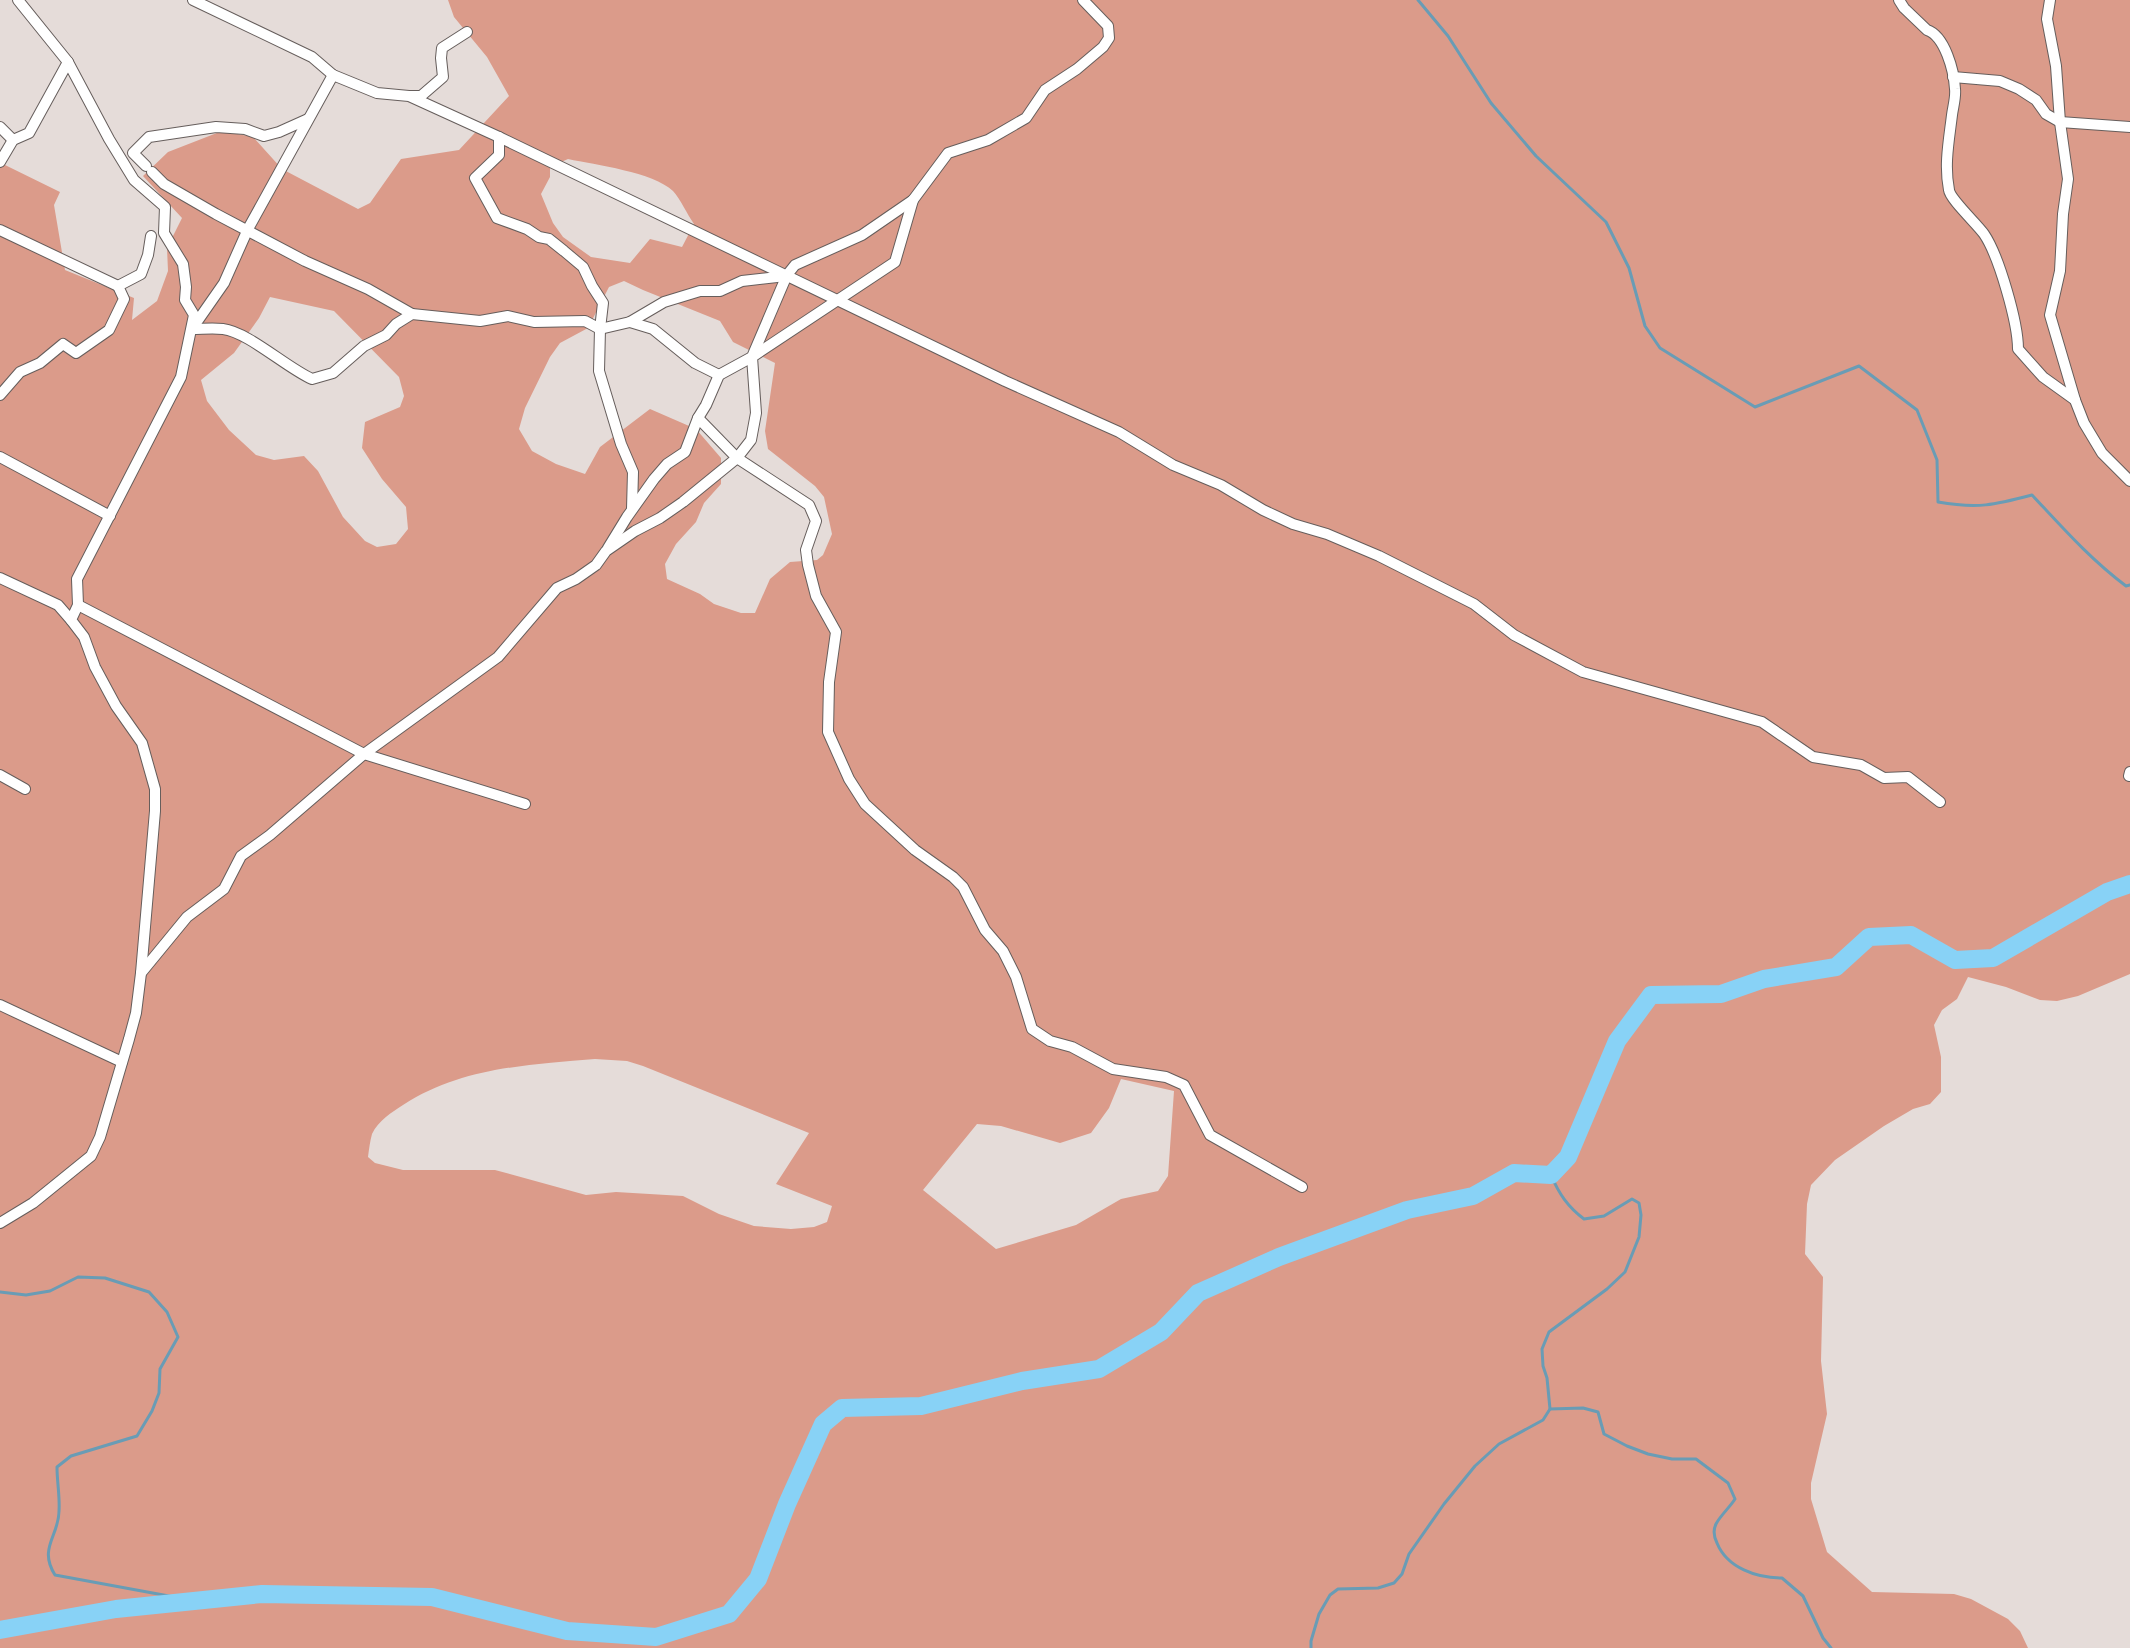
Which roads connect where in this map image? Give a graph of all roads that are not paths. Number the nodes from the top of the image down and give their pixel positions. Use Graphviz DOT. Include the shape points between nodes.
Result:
graph roads {
  1 [pos="18,0"];
  2 [pos="193,0"];
  3 [pos="1083,0"];
  4 [pos="1899,0"];
  5 [pos="2050,0"];
  6 [pos="467,32"];
  7 [pos="68,62"];
  8 [pos="333,75"];
  9 [pos="1953,77"];
  10 [pos="409,96"];
  11 [pos="308,120"];
  12 [pos="2060,122"];
  13 [pos="0,127"];
  14 [pos="2130,127"];
  15 [pos="499,137"];
  16 [pos="13,140"];
  17 [pos="0,162"];
  18 [pos="914,200"];
  19 [pos="248,229"];
  20 [pos="0,230"];
  21 [pos="151,236"];
  22 [pos="787,275"];
  23 [pos="118,286"];
  24 [pos="841,300"];
  25 [pos="412,314"];
  26 [pos="630,322"];
  27 [pos="192,329"];
  28 [pos="600,329"];
  29 [pos="752,357"];
  30 [pos="720,375"];
  31 [pos="0,395"];
  32 [pos="2075,400"];
  33 [pos="698,418"];
  34 [pos="0,456"];
  35 [pos="737,458"];
  36 [pos="2130,481"];
  37 [pos="632,509"];
  38 [pos="110,516"];
  39 [pos="606,551"];
  40 [pos="0,578"];
  41 [pos="78,605"];
  42 [pos="71,620"];
  43 [pos="364,754"];
  44 [pos="0,775"];
  45 [pos="25,789"];
  46 [pos="1940,802"];
  47 [pos="525,804"];
  48 [pos="141,973"];
  49 [pos="0,1005"];
  50 [pos="122,1062"];
  51 [pos="1302,1187"];
  52 [pos="0,1223"];
  1 -- 7 [label="street"];
  2 -- 8 [label="street" via="312,57"];
  3 -- 18 [label="street" via="1108,26 1109,38 1102,48 1045,90 1026,118 988,140 948,152"];
  4 -- 9 [label="street" via="1932,32 1948,53"];
  5 -- 12 [label="street" via="2047,19 2056,66"];
  6 -- 10 [label="street" via="442,48 443,77 421,96"];
  7 -- 16 [label="street" via="29,133"];
  7 -- 27 [label="street" via="134,180 165,207 164,233 183,264 185,300 194,315"];
  8 -- 10 [label="street" via="377,93"];
  8 -- 11 [label="street"];
  9 -- 12 [label="street" via="2000,81 2036,100 2046,114"];
  9 -- 32 [label="street" via="1956,90 1946,161 1949,193 1985,235 1994,254 2018,335 2018,350 2043,378"];
  10 -- 15 [label="street"];
  11 -- 19 [label="street"];
  11 -- 19 [label="street" via="264,136 245,129 216,126 149,138 133,153 164,184"];
  12 -- 14 [label="street"];
  12 -- 32 [label="street" via="2068,179 2060,271 2050,315"];
  13 -- 16 [label="street"];
  15 -- 22 [label="street"];
  15 -- 28 [label="street" via="499,155 475,178 497,218 549,239 583,267 603,303"];
  16 -- 17 [label="street"];
  18 -- 22 [label="street" via="862,235 795,265"];
  18 -- 24 [label="street" via="895,262"];
  19 -- 25 [label="street"];
  19 -- 27 [label="street" via="224,283"];
  20 -- 23 [label="street"];
  21 -- 23 [label="street" via="141,274"];
  22 -- 24 [label="street"];
  22 -- 26 [label="street" via="742,281 720,291 700,291 664,302"];
  22 -- 29 [label="street"];
  23 -- 31 [label="street" via="124,299 109,330 76,353 63,344 40,363 20,372"];
  24 -- 29 [label="street"];
  24 -- 46 [label="street" via="1005,381 1119,432 1173,465 1220,485 1263,510 1379,556 1474,604 1514,635 1583,672 1762,722 1813,757 1861,765 1884,778 1908,777"];
  25 -- 27 [label="street" via="386,335 364,346 334,373 312,379 248,339 225,329"];
  25 -- 28 [label="street" via="480,320 508,316 534,322 585,321"];
  26 -- 28 [label="street"];
  26 -- 30 [label="street" via="653,328 695,363"];
  27 -- 38 [label="street" via="181,378"];
  28 -- 37 [label="street" via="599,371 633,472"];
  29 -- 30 [label="street"];
  29 -- 35 [label="street" via="756,413 751,440"];
  30 -- 33 [label="street"];
  32 -- 36 [label="street" via="2102,453"];
  33 -- 35 [label="street"];
  33 -- 37 [label="street" via="685,452 667,464"];
  34 -- 38 [label="street"];
  35 -- 39 [label="street" via="683,502"];
  35 -- 51 [label="street" via="809,505 816,521 806,550 808,565 816,596 836,632 829,682 828,732 850,779 865,804 886,825 963,887 1016,977 1032,1029 1050,1041 1072,1047 1112,1069 1166,1077 1184,1085 1210,1135"];
  37 -- 39 [label="street"];
  38 -- 41 [label="street" via="78,580"];
  39 -- 43 [label="street" via="596,565 576,580 557,588 498,657"];
  40 -- 42 [label="street" via="58,605"];
  41 -- 42 [label="street"];
  41 -- 43 [label="street"];
  42 -- 48 [label="street" via="84,637 95,668 116,706 142,743 155,789 156,811"];
  43 -- 47 [label="street"];
  43 -- 48 [label="street" via="241,856 224,889 188,918"];
  44 -- 45 [label="street"];
  48 -- 50 [label="street" via="136,1014"];
  49 -- 50 [label="street"];
  50 -- 52 [label="street" via="100,1137 91,1156 33,1203"];
}
